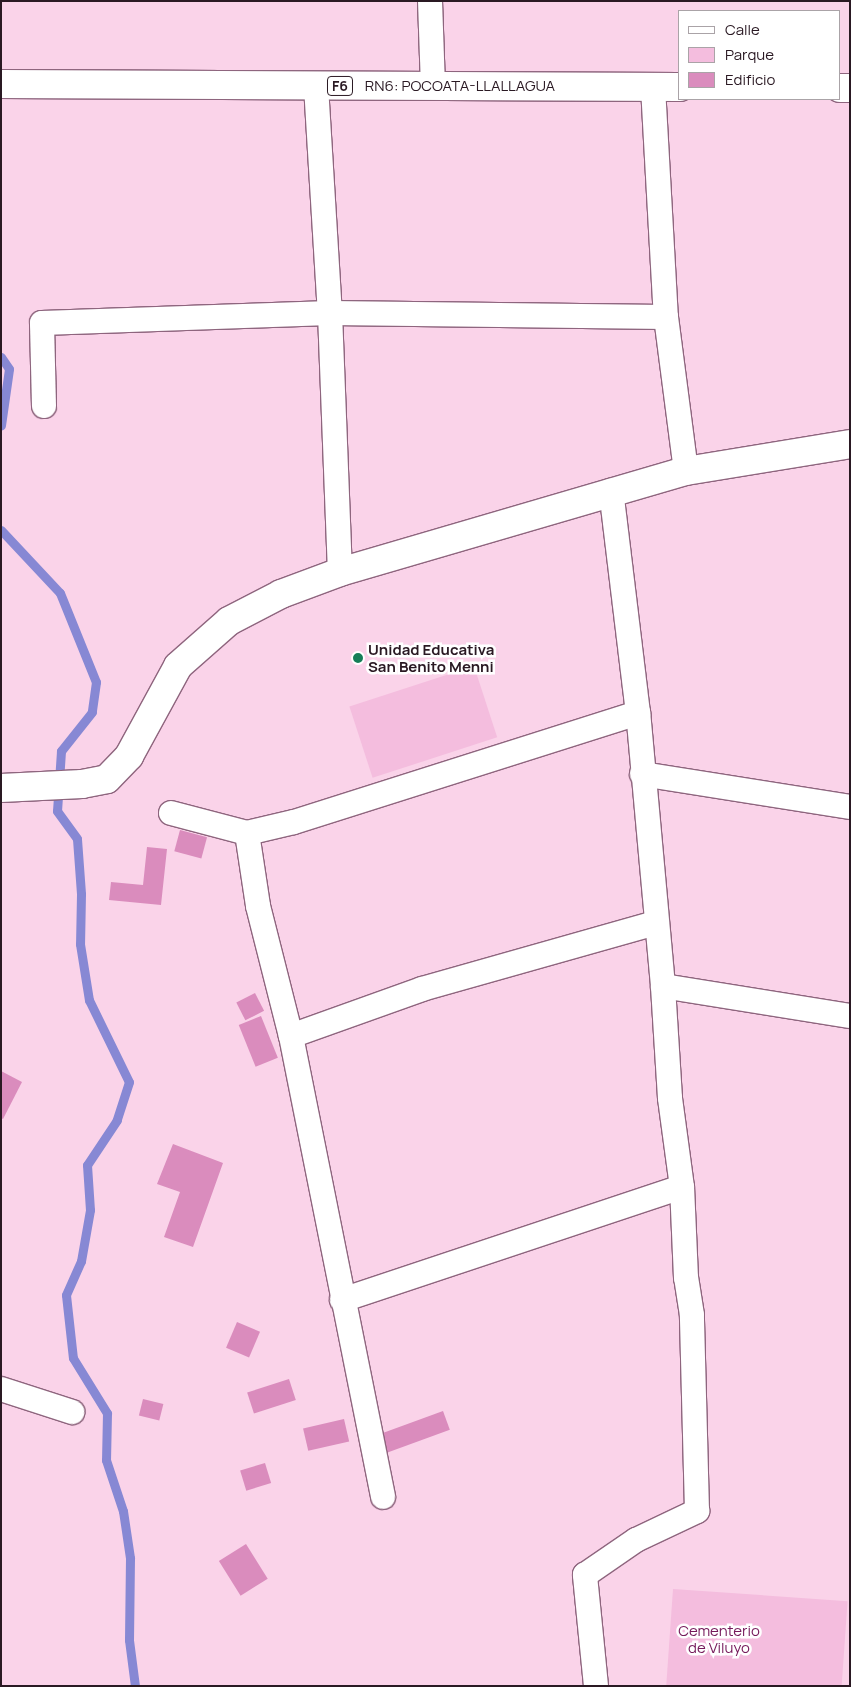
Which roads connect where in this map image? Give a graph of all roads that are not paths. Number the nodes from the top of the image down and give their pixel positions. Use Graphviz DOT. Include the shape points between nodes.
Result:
graph roads {
  1 [pos="430,1"];
  2 [pos="1,84"];
  3 [pos="316,86"];
  4 [pos="433,86"];
  5 [pos="653,87"];
  6 [pos="678,87"];
  7 [pos="330,313"];
  8 [pos="666,317"];
  9 [pos="44,406"];
  10 [pos="850,444"];
  11 [pos="686,470"];
  12 [pos="611,491"];
  13 [pos="340,572"];
  14 [pos="638,713"];
  15 [pos="642,774"];
  16 [pos="1,788"];
  17 [pos="850,807"];
  18 [pos="171,813"];
  19 [pos="247,833"];
  20 [pos="655,923"];
  21 [pos="663,986"];
  22 [pos="850,1016"];
  23 [pos="291,1036"];
  24 [pos="682,1187"];
  25 [pos="342,1300"];
  26 [pos="1,1390"];
  27 [pos="72,1412"];
  28 [pos="383,1497"];
  29 [pos="596,1686"];
  1 -- 4 [label="street"];
  2 -- 3 [label="main road, RN6: POCOATA-LLALLAGUA / F6"];
  3 -- 4 [label="main road, RN6: POCOATA-LLALLAGUA / F6"];
  3 -- 7 [label="street"];
  4 -- 5 [label="main road, RN6: POCOATA-LLALLAGUA / F6"];
  5 -- 6 [label="main road, RN6: POCOATA-LLALLAGUA / F6"];
  5 -- 8 [label="street"];
  7 -- 8 [label="street"];
  7 -- 9 [label="street" via="42,323"];
  7 -- 13 [label="street"];
  8 -- 11 [label="street"];
  10 -- 11 [label="main road"];
  11 -- 12 [label="main road"];
  12 -- 13 [label="main road"];
  12 -- 14 [label="street"];
  13 -- 16 [label="main road" via="281,594 229,621 178,666 129,756 107,779 82,784"];
  14 -- 15 [label="street"];
  14 -- 19 [label="street" via="294,822"];
  15 -- 17 [label="street"];
  15 -- 20 [label="street"];
  18 -- 19 [label="street"];
  19 -- 23 [label="street" via="258,906"];
  20 -- 21 [label="street"];
  20 -- 23 [label="street" via="422,989"];
  21 -- 22 [label="street"];
  21 -- 24 [label="street" via="670,1098"];
  23 -- 25 [label="street"];
  24 -- 25 [label="street"];
  24 -- 29 [label="street" via="686,1278 692,1315 697,1511 636,1540 585,1575"];
  25 -- 28 [label="street"];
  26 -- 27 [label="street"];
}
